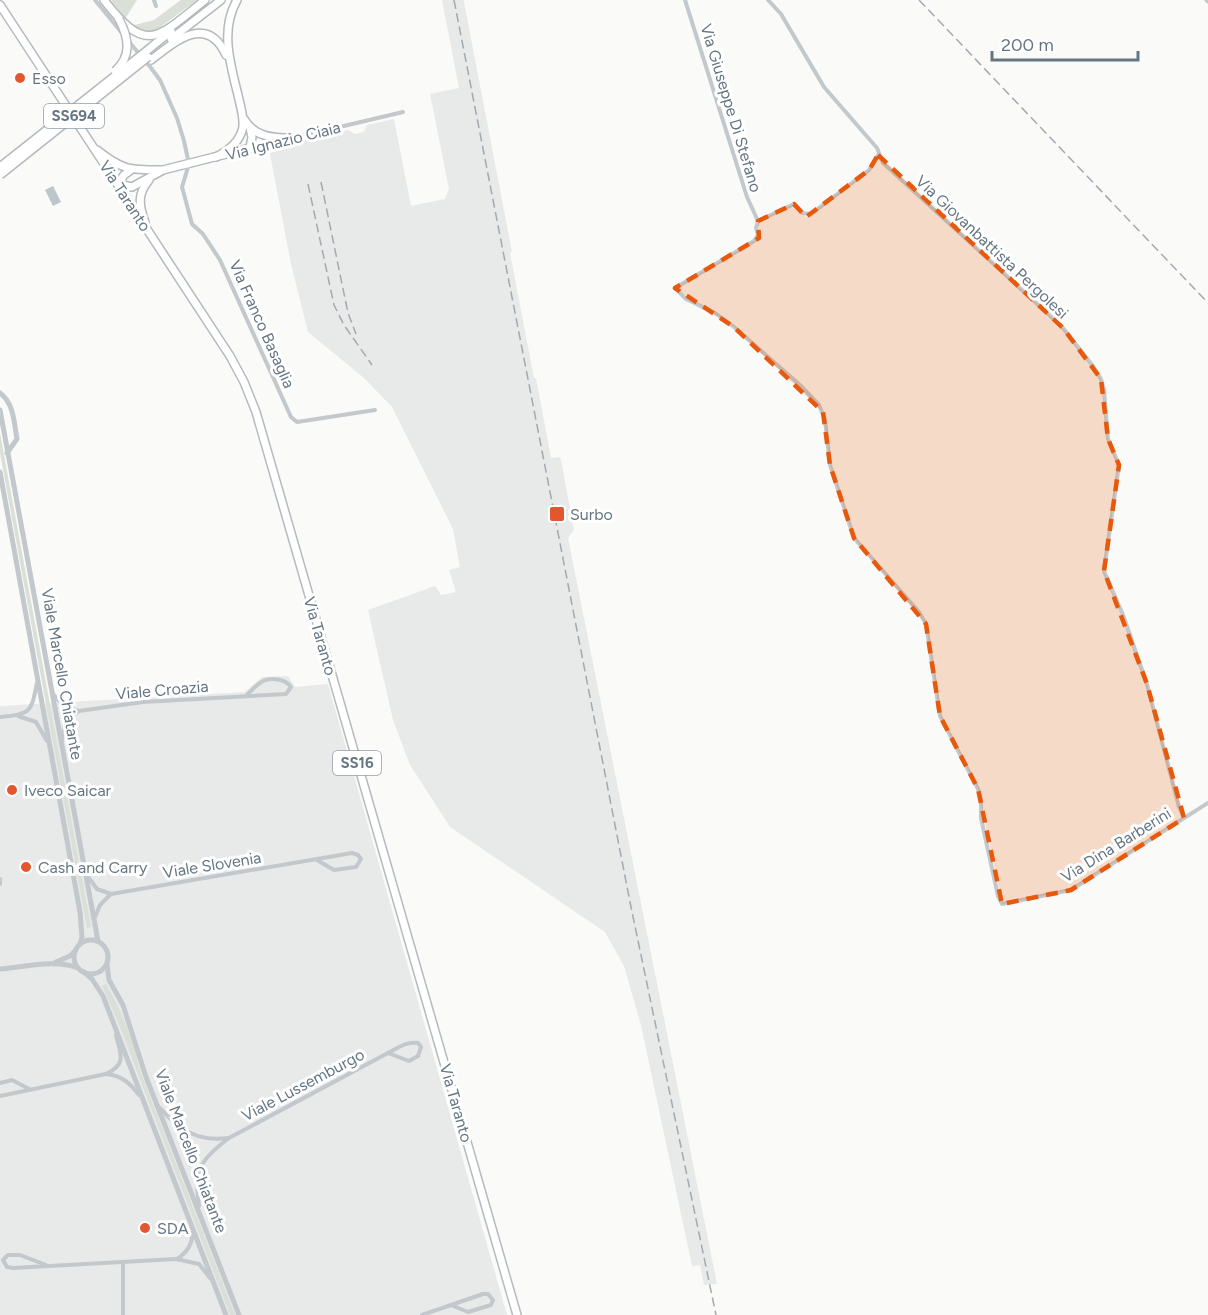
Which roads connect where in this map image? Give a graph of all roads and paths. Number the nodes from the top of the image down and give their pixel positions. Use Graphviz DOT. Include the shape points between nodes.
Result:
graph roads {
  1 [pos="95,0"];
  2 [pos="104,0"];
  3 [pos="154,0"];
  4 [pos="205,0"];
  5 [pos="211,0"];
  6 [pos="221,0"];
  7 [pos="237,0"];
  8 [pos="685,0"];
  9 [pos="768,0"];
  10 [pos="156,6"];
  11 [pos="1,8"];
  12 [pos="119,20"];
  13 [pos="148,57"];
  14 [pos="231,66"];
  15 [pos="76,107"];
  16 [pos="403,112"];
  17 [pos="246,128"];
  18 [pos="292,138"];
  19 [pos="92,146"];
  20 [pos="250,148"];
  21 [pos="878,155"];
  22 [pos="216,157"];
  23 [pos="189,164"];
  24 [pos="0,167"];
  25 [pos="132,170"];
  26 [pos="163,170"];
  27 [pos="0,176"];
  28 [pos="151,176"];
  29 [pos="118,184"];
  30 [pos="758,221"];
  31 [pos="149,233"];
  32 [pos="0,393"];
  33 [pos="0,410"];
  34 [pos="375,410"];
  35 [pos="7,453"];
  36 [pos="0,472"];
  37 [pos="38,682"];
  38 [pos="51,691"];
  39 [pos="247,695"];
  40 [pos="79,711"];
  41 [pos="18,716"];
  42 [pos="0,717"];
  43 [pos="49,743"];
  44 [pos="62,747"];
  45 [pos="1208,803"];
  46 [pos="1184,818"];
  47 [pos="317,860"];
  48 [pos="84,870"];
  49 [pos="0,879"];
  50 [pos="0,884"];
  51 [pos="111,894"];
  52 [pos="94,920"];
  53 [pos="98,941"];
  54 [pos="78,947"];
  55 [pos="51,964"];
  56 [pos="107,964"];
  57 [pos="0,969"];
  58 [pos="82,970"];
  59 [pos="114,1023"];
  60 [pos="388,1053"];
  61 [pos="106,1074"];
  62 [pos="0,1083"];
  63 [pos="29,1090"];
  64 [pos="0,1096"];
  65 [pos="143,1100"];
  66 [pos="158,1106"];
  67 [pos="229,1138"];
  68 [pos="200,1212"];
  69 [pos="194,1230"];
  70 [pos="176,1259"];
  71 [pos="123,1262"];
  72 [pos="46,1265"];
  73 [pos="215,1285"];
  74 [pos="451,1305"];
  75 [pos="123,1315"];
  76 [pos="226,1315"];
  77 [pos="239,1315"];
  78 [pos="422,1315"];
  79 [pos="516,1315"];
  1 -- 23 [label="street" via="160,80 177,118"];
  2 -- 12 [label="main road"];
  3 -- 10 [label="street"];
  4 -- 12 [label="main road" via="156,34 136,33"];
  5 -- 13 [label="main road, SS694"];
  6 -- 13 [label="main road, SS694"];
  7 -- 14 [label="main road" via="227,27"];
  8 -- 30 [label="street, Via Giuseppe Di Stefano"];
  9 -- 21 [label="street, Via Giovanbattista Pergolesi" via="781,14 825,87 877,148"];
  11 -- 19 [label="main road, Via Taranto / SS16"];
  12 -- 15 [label="main road, bridge" via="128,42 123,62"];
  13 -- 14 [label="main road" via="185,35 202,34 219,43"];
  13 -- 15 [label="main road, SS694, bridge"];
  13 -- 27 [label="main road, SS694, bridge"];
  14 -- 17 [label="main road"];
  15 -- 24 [label="main road, SS694, bridge"];
  16 -- 18 [label="street, Via Ignazio Ciaia"];
  17 -- 18 [label="main road" via="269,137"];
  17 -- 20 [label="main road" via="252,137"];
  17 -- 22 [label="main road" via="232,147"];
  18 -- 20 [label="street, Via Ignazio Ciaia"];
  19 -- 25 [label="main road, Via Ignazio Ciaia"];
  19 -- 29 [label="main road, Via Taranto / SS16"];
  20 -- 22 [label="main road, Via Ignazio Ciaia"];
  21 -- 30 [label="street" via="869,170 811,214 803,213 794,204"];
  21 -- 46 [label="street, Via Giovanbattista Pergolesi" via="1063,328 1101,379 1108,439 1119,465 1104,571 1147,684"];
  22 -- 23 [label="main road, Via Ignazio Ciaia"];
  23 -- 26 [label="main road, Via Ignazio Ciaia"];
  23 -- 34 [label="street, Via Franco Basaglia" via="182,187 192,224 220,260 291,417 297,422"];
  25 -- 26 [label="main road, Via Ignazio Ciaia"];
  25 -- 29 [label="main road"];
  26 -- 28 [label="main road, Via Ignazio Ciaia"];
  28 -- 29 [label="main road, Via Ignazio Ciaia" via="132,187"];
  28 -- 31 [label="main road" via="141,190 139,203"];
  29 -- 31 [label="main road, Via Taranto / SS16"];
  30 -- 46 [label="street, Via Dina Barberini" via="754,241 675,288 686,299 734,327 811,395 823,412 830,465 854,538 926,624 940,716 978,789 1002,904 1071,890"];
  31 -- 79 [label="main road, Via Taranto / SS16" via="230,356 256,412"];
  32 -- 35 [label="street" via="11,408 17,439"];
  33 -- 35 [label="street, Viale Marcello Chiatante"];
  35 -- 38 [label="street, Viale Marcello Chiatante"];
  36 -- 37 [label="street, Viale Marcello Chiatante"];
  37 -- 41 [label="street" via="31,707"];
  37 -- 43 [label="street, Viale Marcello Chiatante"];
  38 -- 40 [label="street" via="63,706"];
  38 -- 44 [label="street, Viale Marcello Chiatante"];
  39 -- 39 [label="street, Viale Croazia" via="286,694 291,687 282,680 263,680"];
  39 -- 40 [label="street, Viale Croazia"];
  40 -- 44 [label="street" via="65,724"];
  41 -- 42 [label="street"];
  41 -- 43 [label="street" via="36,722"];
  43 -- 54 [label="street, Viale Marcello Chiatante" via="80,912 82,937"];
  44 -- 48 [label="street, Viale Marcello Chiatante"];
  45 -- 46 [label="street"];
  47 -- 47 [label="street, Viale Slovenia" via="334,870 356,867 361,859 352,853"];
  47 -- 51 [label="street, Viale Slovenia"];
  48 -- 51 [label="street" via="97,890"];
  48 -- 52 [label="street, Viale Marcello Chiatante"];
  49 -- 50 [label="street"];
  51 -- 52 [label="street" via="100,905"];
  52 -- 53 [label="street, Viale Marcello Chiatante"];
  53 -- 54 [label="street" via="88,940"];
  53 -- 56 [label="street, Viale Marcello Chiatante" via="108,953"];
  54 -- 55 [label="street" via="70,956"];
  54 -- 58 [label="street, Viale Marcello Chiatante" via="75,960"];
  55 -- 57 [label="street"];
  55 -- 58 [label="street"];
  56 -- 58 [label="street" via="89,974"];
  56 -- 66 [label="street, Viale Marcello Chiatante" via="109,980 123,1005"];
  58 -- 59 [label="street, Viale Marcello Chiatante" via="97,986"];
  59 -- 61 [label="street" via="121,1060"];
  59 -- 65 [label="street, Viale Marcello Chiatante"];
  60 -- 60 [label="street, Viale Lussemburgo" via="409,1061 418,1056 421,1047 412,1042"];
  60 -- 67 [label="street, Viale Lussemburgo"];
  61 -- 63 [label="street"];
  61 -- 65 [label="street" via="131,1083"];
  62 -- 63 [label="street" via="12,1080"];
  63 -- 64 [label="street"];
  65 -- 69 [label="street, Viale Marcello Chiatante"];
  66 -- 67 [label="street, Viale Lussemburgo" via="176,1125 194,1136"];
  66 -- 68 [label="street, Viale Marcello Chiatante"];
  67 -- 68 [label="street, Viale Lussemburgo" via="203,1161 196,1188"];
  68 -- 77 [label="street, Viale Marcello Chiatante"];
  69 -- 70 [label="street" via="190,1247"];
  69 -- 73 [label="street, Viale Marcello Chiatante"];
  70 -- 71 [label="street"];
  70 -- 73 [label="street" via="199,1264"];
  71 -- 72 [label="street"];
  71 -- 75 [label="street"];
  72 -- 72 [label="street" via="20,1255 8,1255 3,1260 7,1267"];
  73 -- 76 [label="street, Viale Marcello Chiatante"];
  74 -- 74 [label="street" via="468,1312 491,1305 493,1300 483,1294"];
  74 -- 78 [label="street"];
}
